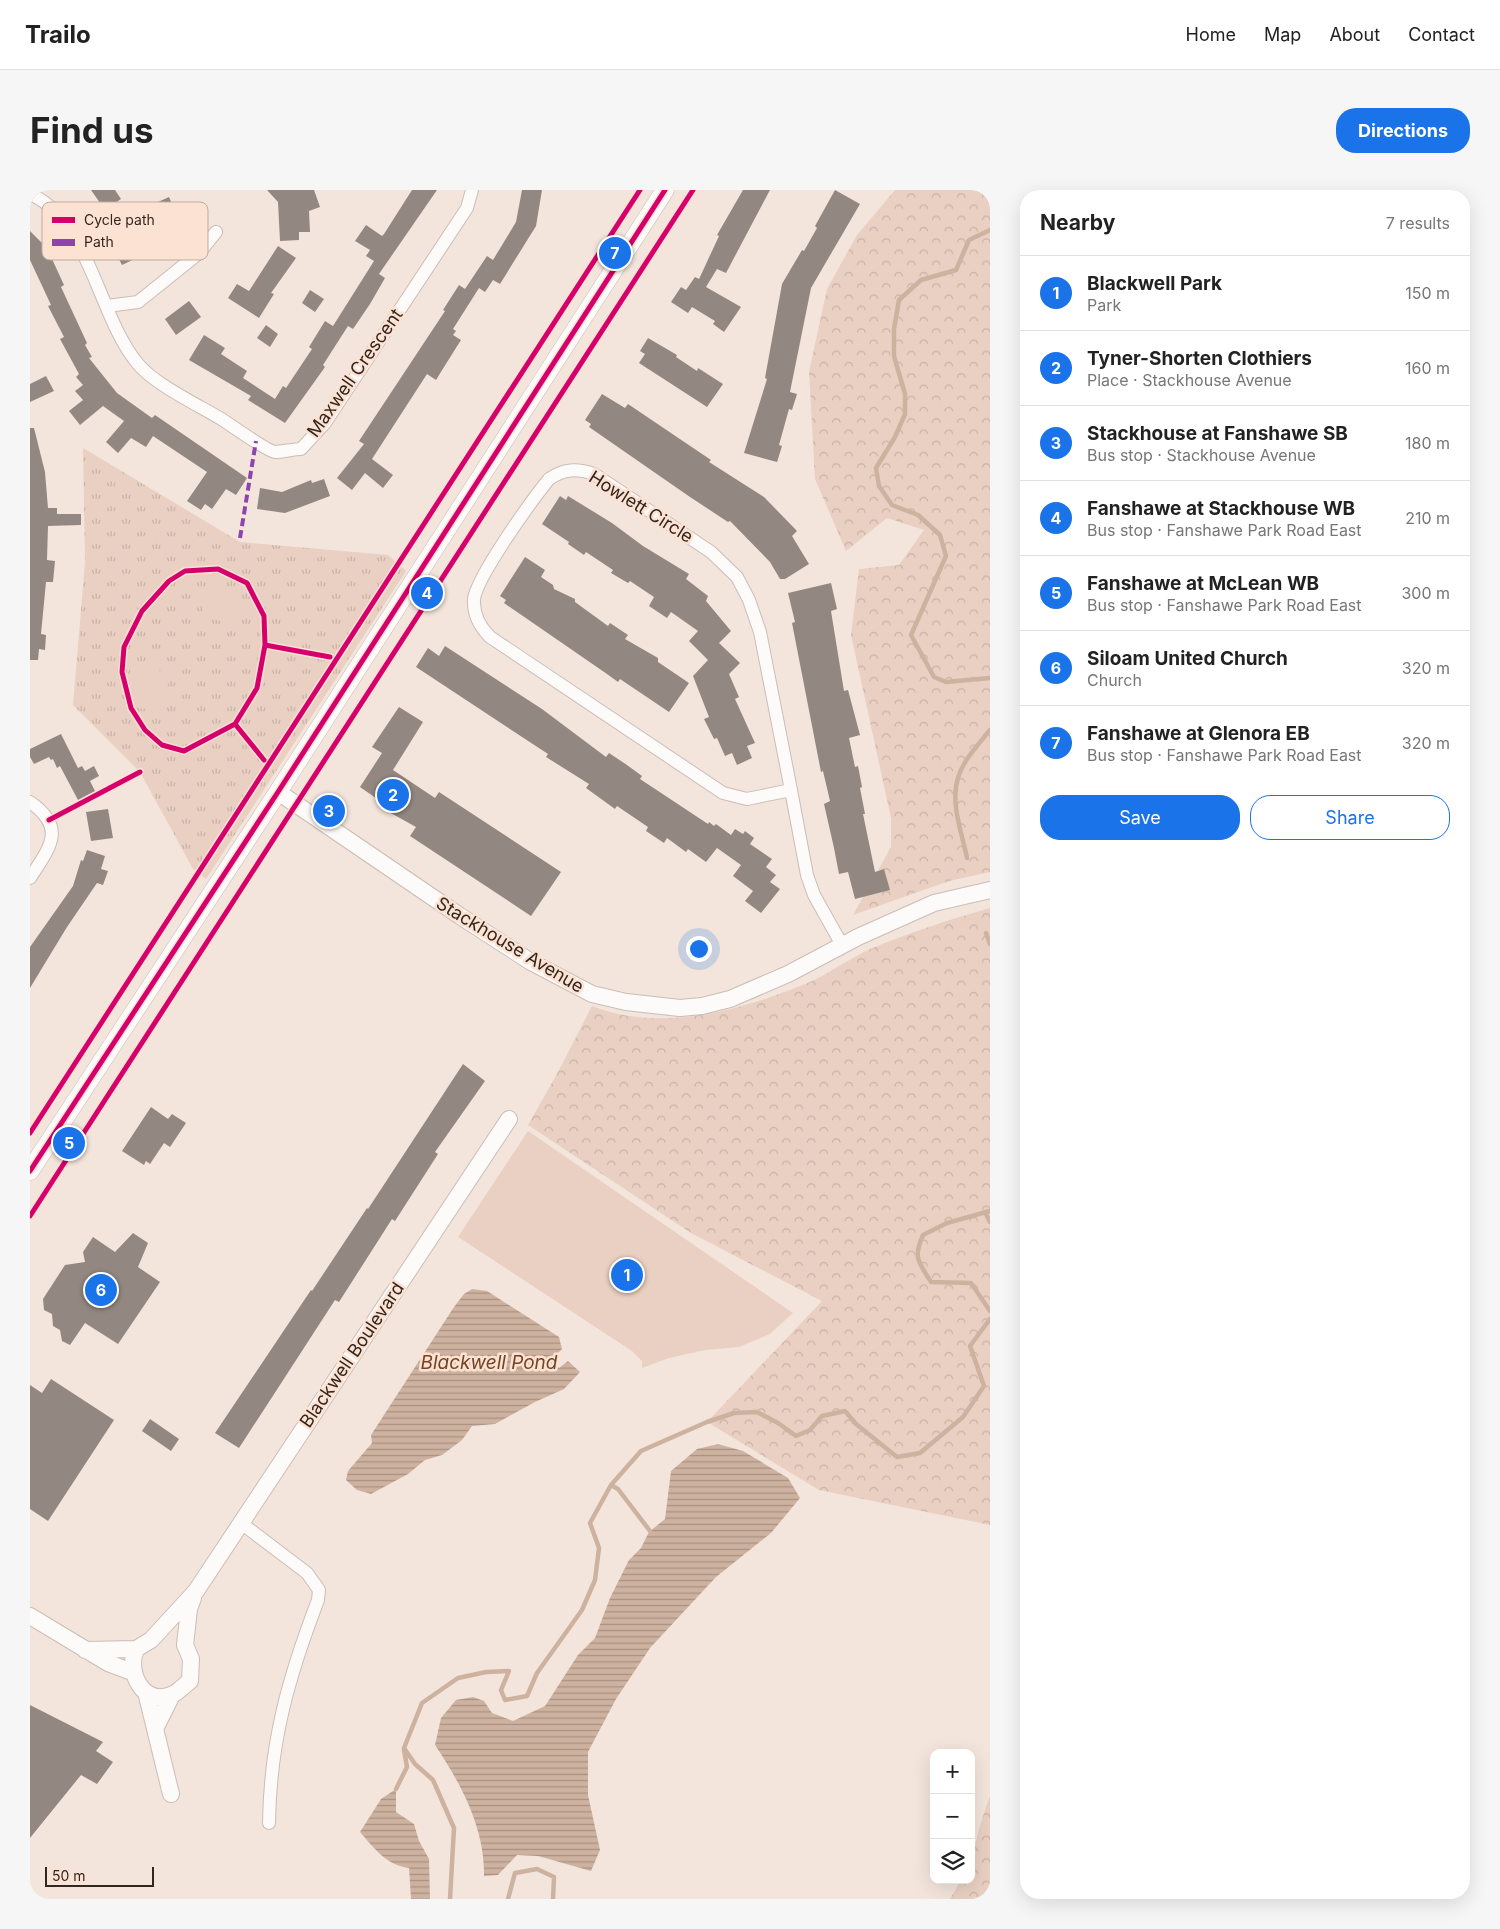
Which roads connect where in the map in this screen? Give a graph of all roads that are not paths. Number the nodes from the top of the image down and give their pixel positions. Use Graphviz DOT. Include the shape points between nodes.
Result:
graph roads {
  1 [pos="472,190"];
  2 [pos="665,190"];
  3 [pos="30,194"];
  4 [pos="46,202"];
  5 [pos="216,232"];
  6 [pos="208,242"];
  7 [pos="85,260"];
  8 [pos="190,260"];
  9 [pos="107,306"];
  10 [pos="791,790"];
  11 [pos="278,792"];
  12 [pos="30,802"];
  13 [pos="30,878"];
  14 [pos="990,890"];
  15 [pos="842,945"];
  16 [pos="509,1119"];
  17 [pos="30,1171"];
  18 [pos="241,1523"];
  19 [pos="196,1591"];
  20 [pos="30,1616"];
  21 [pos="151,1640"];
  22 [pos="185,1646"];
  23 [pos="136,1649"];
  24 [pos="85,1650"];
  25 [pos="132,1672"];
  26 [pos="146,1692"];
  27 [pos="172,1695"];
  28 [pos="155,1729"];
  29 [pos="171,1794"];
  30 [pos="268,1822"];
  1 -- 9 [label="street, Maxwell Crescent" via="467,208 325,423 301,448 273,452 158,380 138,365"];
  2 -- 11 [label="main road"];
  3 -- 4 [label="street, Maxwell Crescent"];
  5 -- 6 [label="street"];
  7 -- 9 [label="street, Maxwell Crescent"];
  8 -- 9 [label="street" via="138,302"];
  10 -- 10 [label="street, Howlett Circle" via="747,799 723,793 482,629 474,605 480,580 549,479 570,470 594,474 711,552 737,577 760,632"];
  10 -- 15 [label="street, Howlett Circle" via="807,875 814,895"];
  11 -- 15 [label="street, Stackhouse Avenue" via="531,962 592,994 626,1002 680,1008 702,1006 730,999 788,974"];
  11 -- 17 [label="main road"];
  12 -- 13 [label="street" via="49,820 54,831 47,852"];
  14 -- 15 [label="street, Stackhouse Avenue" via="934,903"];
  16 -- 18 [label="street, Blackwell Boulevard"];
  18 -- 19 [label="street, Blackwell Boulevard"];
  18 -- 30 [label="street" via="307,1573 319,1590 290,1677 280,1719 269,1779"];
  19 -- 21 [label="street, Blackwell Boulevard"];
  19 -- 22 [label="street, Blackwell Boulevard" via="189,1609"];
  20 -- 24 [label="street"];
  21 -- 22 [label="street" via="172,1638"];
  21 -- 23 [label="street, Blackwell Boulevard"];
  22 -- 27 [label="street, Blackwell Boulevard" via="191,1660 190,1681"];
  23 -- 24 [label="street, Blackwell Boulevard"];
  23 -- 25 [label="street"];
  24 -- 25 [label="street"];
  25 -- 26 [label="street" via="137,1684"];
  26 -- 27 [label="street" via="160,1697"];
  26 -- 28 [label="street"];
  27 -- 28 [label="street, Blackwell Boulevard"];
  28 -- 29 [label="street"];
}
